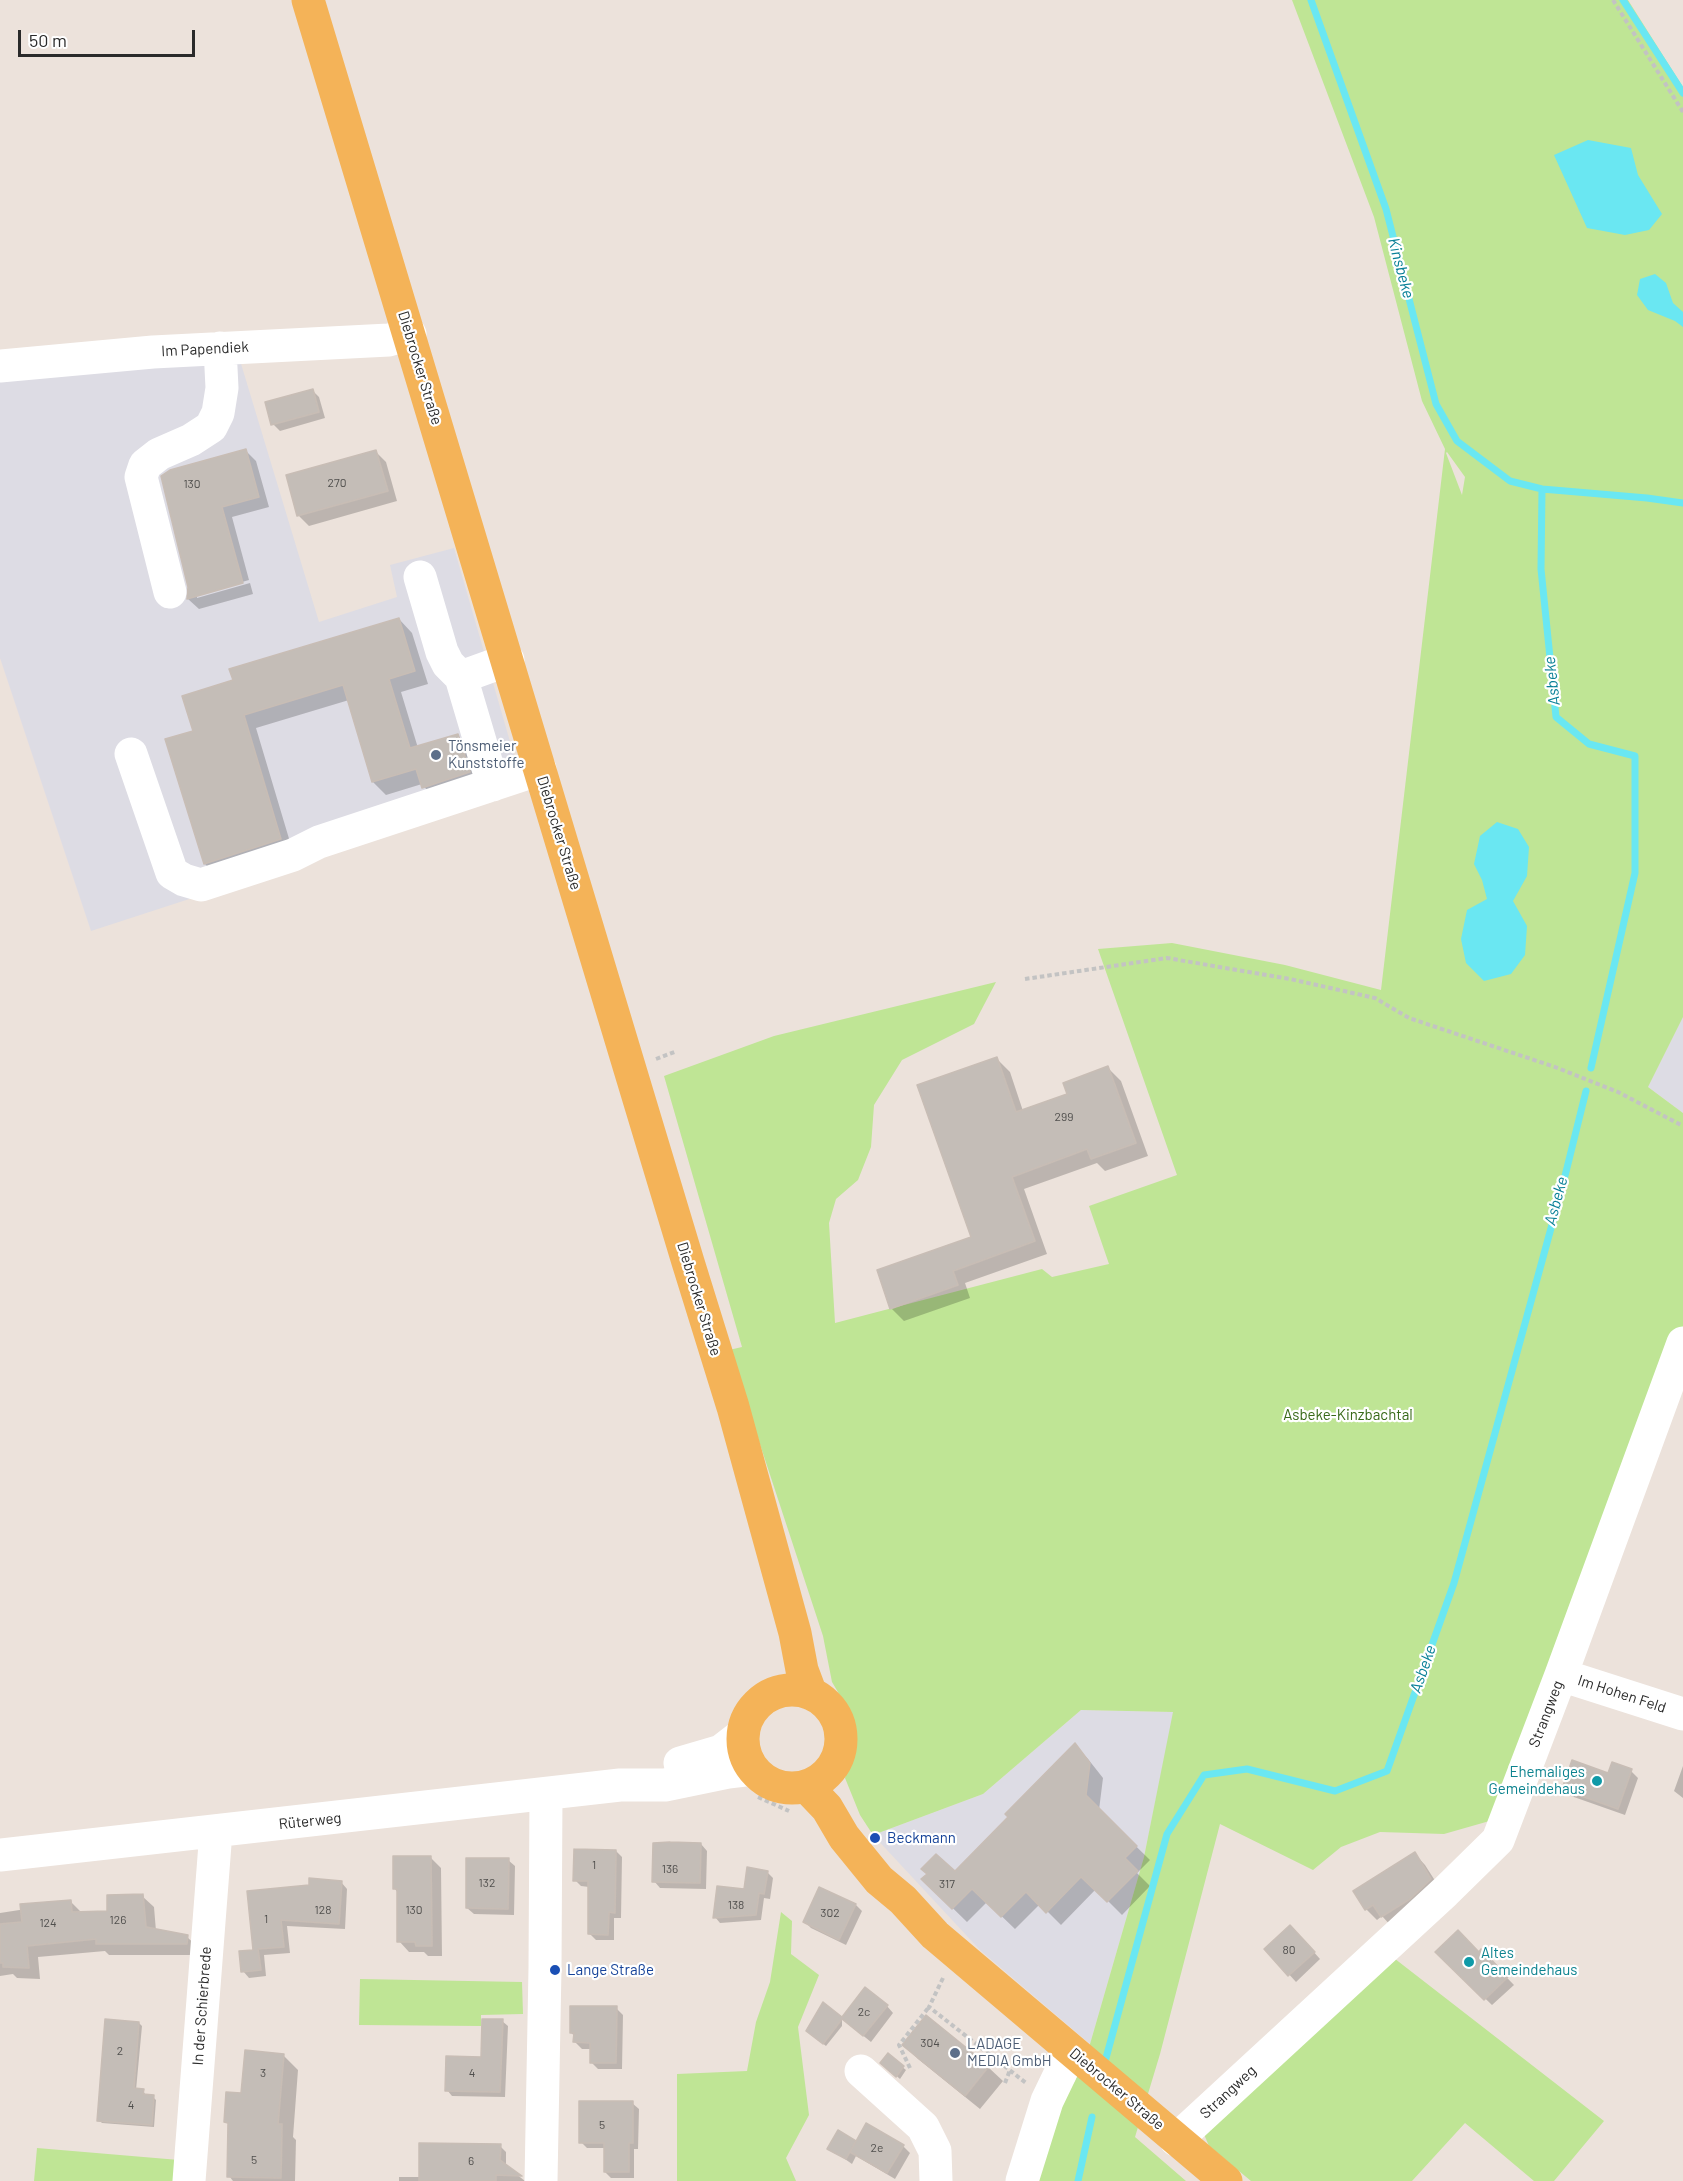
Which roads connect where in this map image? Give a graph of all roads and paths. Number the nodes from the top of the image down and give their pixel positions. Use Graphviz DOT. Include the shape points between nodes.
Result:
graph roads {
  1 [pos="308,0"];
  2 [pos="1613,0"];
  3 [pos="1683,112"];
  4 [pos="410,334"];
  5 [pos="220,348"];
  6 [pos="0,366"];
  7 [pos="420,577"];
  8 [pos="170,592"];
  9 [pos="507,660"];
  10 [pos="461,677"];
  11 [pos="131,754"];
  12 [pos="540,769"];
  13 [pos="493,785"];
  14 [pos="1024,980"];
  15 [pos="1683,1125"];
  16 [pos="1683,1343"];
  17 [pos="775,1564"];
  18 [pos="1561,1675"];
  19 [pos="775,1693"];
  20 [pos="811,1694"];
  21 [pos="1683,1714"];
  22 [pos="743,1734"];
  23 [pos="753,1769"];
  24 [pos="818,1778"];
  25 [pos="620,1785"];
  26 [pos="546,1794"];
  27 [pos="216,1831"];
  28 [pos="0,1855"];
  29 [pos="945,1975"];
  30 [pos="930,2007"];
  31 [pos="1071,2051"];
  32 [pos="910,2068"];
  33 [pos="1010,2070"];
  34 [pos="861,2071"];
  35 [pos="1005,2083"];
  36 [pos="1047,2101"];
  37 [pos="1176,2140"];
  38 [pos="189,2181"];
  39 [pos="541,2181"];
  40 [pos="936,2181"];
  41 [pos="1022,2181"];
  42 [pos="1226,2181"];
  1 -- 4 [label="main road, Diebrocker Straße"];
  2 -- 3 [label="path"];
  4 -- 5 [label="street, Im Papendiek" via="389,340"];
  4 -- 9 [label="main road, Diebrocker Straße"];
  5 -- 6 [label="street, Im Papendiek"];
  5 -- 8 [label="street" via="222,388 218,414 210,427 192,440 159,454 145,465 141,477"];
  7 -- 10 [label="street" via="442,652"];
  9 -- 10 [label="street"];
  9 -- 12 [label="main road, Diebrocker Straße"];
  10 -- 13 [label="street"];
  11 -- 13 [label="street" via="172,873 201,885"];
  12 -- 13 [label="street"];
  12 -- 17 [label="main road, Diebrocker Straße" via="733,1407"];
  14 -- 15 [label="path" via="1167,958 1290,979 1376,999 1409,1018 1618,1092"];
  16 -- 18 [label="street, Strangweg"];
  17 -- 19 [label="main road, Diebrocker Straße" via="780,1668"];
  17 -- 20 [label="main road, Diebrocker Straße"];
  18 -- 21 [label="street, Im Hohen Feld"];
  18 -- 37 [label="street, Strangweg" via="1498,1840"];
  19 -- 20 [label="main road" via="793,1690"];
  19 -- 22 [label="main road" via="759,1702 748,1717"];
  20 -- 24 [label="main road" via="826,1704 837,1719 841,1736 839,1754"];
  22 -- 23 [label="main road" via="745,1753"];
  22 -- 25 [label="street, Rüterweg" via="721,1751"];
  23 -- 24 [label="main road" via="768,1782 786,1788"];
  23 -- 25 [label="street, Rüterweg" via="665,1785"];
  24 -- 31 [label="main road, Diebrocker Straße" via="827,1808 844,1837 879,1880 935,1935"];
  25 -- 26 [label="street, Rüterweg"];
  26 -- 27 [label="street, Rüterweg"];
  26 -- 39 [label="street"];
  27 -- 28 [label="street, Rüterweg"];
  27 -- 38 [label="street, In der Schierbrede"];
  29 -- 30 [label="path"];
  30 -- 32 [label="path" via="899,2045"];
  30 -- 33 [label="path"];
  31 -- 36 [label="street"];
  31 -- 37 [label="main road, Diebrocker Straße"];
  33 -- 35 [label="path"];
  33 -- 36 [label="path"];
  34 -- 40 [label="street" via="923,2127 935,2151"];
  36 -- 41 [label="street"];
  37 -- 42 [label="main road, Diebrocker Straße"];
}
